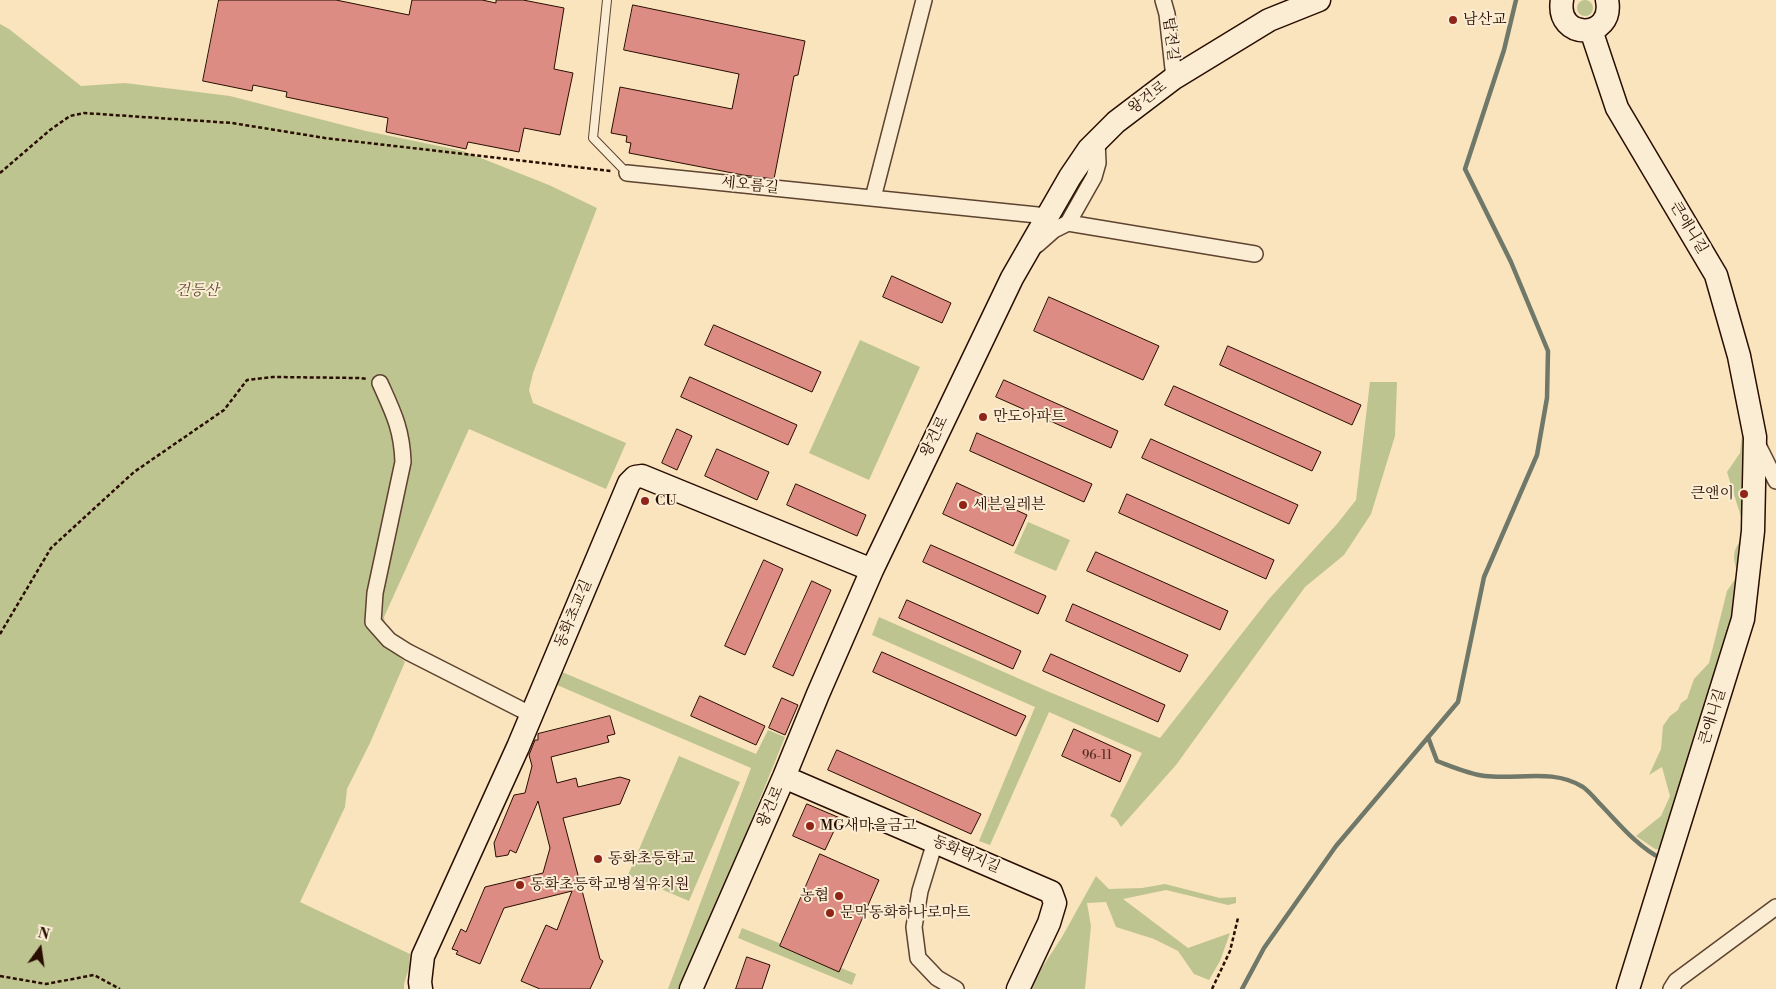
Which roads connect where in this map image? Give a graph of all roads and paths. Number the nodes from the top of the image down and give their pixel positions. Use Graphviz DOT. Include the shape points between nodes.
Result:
graph roads {
  1 [pos="607,0"];
  2 [pos="924,0"];
  3 [pos="1162,0"];
  4 [pos="1319,0"];
  5 [pos="1607,0"];
  6 [pos="1559,1"];
  7 [pos="1591,30"];
  8 [pos="1174,78"];
  9 [pos="1097,141"];
  10 [pos="0,172"];
  11 [pos="627,173"];
  12 [pos="873,198"];
  13 [pos="1047,216"];
  14 [pos="1068,223"];
  15 [pos="1255,254"];
  16 [pos="1025,255"];
  17 [pos="380,383"];
  18 [pos="1755,437"];
  19 [pos="1776,482"];
  20 [pos="872,570"];
  21 [pos="0,634"];
  22 [pos="532,715"];
  23 [pos="784,777"];
  24 [pos="935,842"];
  25 [pos="1776,906"];
  26 [pos="1238,918"];
  27 [pos="0,976"];
  28 [pos="120,989"];
  29 [pos="421,989"];
  30 [pos="691,989"];
  31 [pos="956,989"];
  32 [pos="1018,989"];
  33 [pos="1212,989"];
  34 [pos="1628,989"];
  35 [pos="1671,989"];
  1 -- 11 [label="lane" via="593,138"];
  2 -- 12 [label="street"];
  3 -- 8 [label="street, 탑전길" via="1167,14"];
  4 -- 8 [label="street, 왕건로" via="1269,20"];
  5 -- 7 [label="street" via="1604,22"];
  6 -- 7 [label="street" via="1570,26 1577,30"];
  7 -- 18 [label="street, 큰애니길" via="1617,108 1716,274 1739,356"];
  8 -- 9 [label="street, 왕건로" via="1116,122"];
  9 -- 13 [label="street, 왕건로"];
  9 -- 14 [label="street" via="1098,163 1094,177"];
  10 -- 11 [label="path" via="50,130 70,116 84,113 232,123 325,138"];
  11 -- 12 [label="street, 세오름길"];
  12 -- 13 [label="street, 세오름길"];
  13 -- 16 [label="street, 왕건로"];
  14 -- 15 [label="street"];
  14 -- 16 [label="street" via="1054,230"];
  16 -- 20 [label="street, 왕건로"];
  17 -- 21 [label="path" via="359,378 273,377 247,380 224,410 134,472 51,548"];
  17 -- 22 [label="street" via="398,422 403,462 375,593 373,622 389,640 408,652"];
  18 -- 19 [label="street, 큰애니길"];
  18 -- 34 [label="street, 큰애니길" via="1753,531 1743,619"];
  20 -- 22 [label="street, 동화초교길" via="642,476 635,477 629,483"];
  20 -- 23 [label="street, 왕건로"];
  22 -- 29 [label="street, 동화초교길" via="423,956"];
  23 -- 24 [label="street, 동화택지길"];
  23 -- 30 [label="street, 왕건로"];
  24 -- 31 [label="street" via="920,891 914,927 918,958 937,978"];
  24 -- 32 [label="street, 동화택지길" via="1051,892 1054,903 1050,923"];
  25 -- 35 [label="street" via="1676,981"];
  26 -- 33 [label="path" via="1230,951"];
  27 -- 28 [label="path" via="46,984 94,975"];
}
